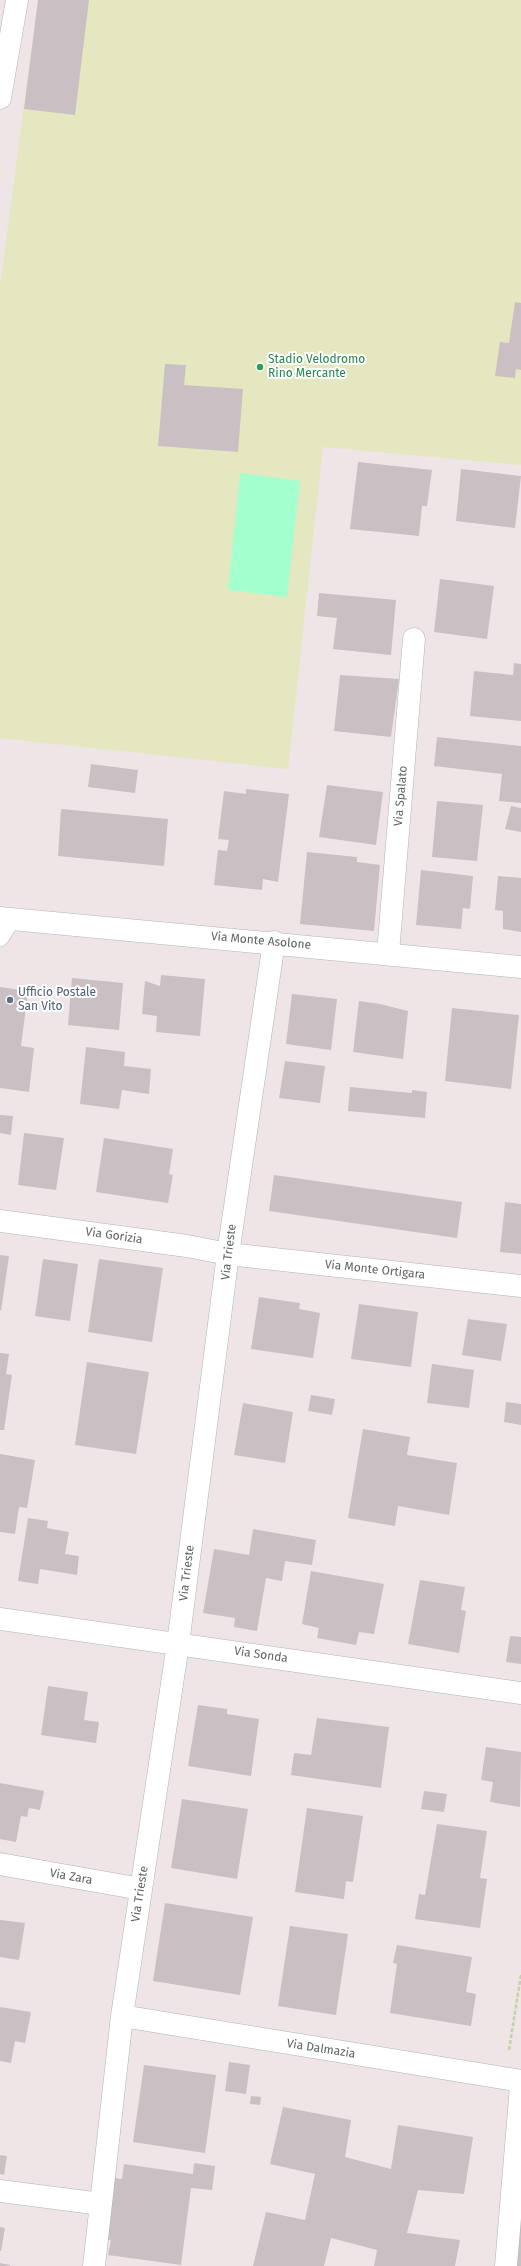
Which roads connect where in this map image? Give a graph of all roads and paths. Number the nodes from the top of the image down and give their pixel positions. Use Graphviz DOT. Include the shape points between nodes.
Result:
graph roads {
  1 [pos="17,0"];
  2 [pos="0,98"];
  3 [pos="414,639"];
  4 [pos="6,919"];
  5 [pos="0,938"];
  6 [pos="274,942"];
  7 [pos="388,953"];
  8 [pos="521,967"];
  9 [pos="0,1221"];
  10 [pos="228,1254"];
  11 [pos="521,1286"];
  12 [pos="0,1619"];
  13 [pos="178,1644"];
  14 [pos="521,1693"];
  15 [pos="0,1864"];
  16 [pos="141,1889"];
  17 [pos="122,2016"];
  18 [pos="521,2081"];
  19 [pos="521,2086"];
  20 [pos="0,2191"];
  21 [pos="101,2204"];
  22 [pos="94,2266"];
  23 [pos="506,2266"];
  1 -- 2 [label="street"];
  3 -- 7 [label="street, Via Spalato"];
  4 -- 5 [label="lane"];
  4 -- 6 [label="street, Via Monte Asolone"];
  6 -- 7 [label="street, Via Monte Asolone"];
  6 -- 10 [label="street, Via Trieste"];
  7 -- 8 [label="street, Via Monte Asolone"];
  9 -- 10 [label="street, Via Gorizia" via="187,1246"];
  10 -- 11 [label="street, Via Monte Ortigara"];
  10 -- 13 [label="street, Via Trieste"];
  12 -- 13 [label="street, Via Sonda"];
  13 -- 14 [label="street, Via Sonda"];
  13 -- 16 [label="street, Via Trieste"];
  15 -- 16 [label="street, Via Zara"];
  16 -- 17 [label="street, Via Trieste"];
  17 -- 18 [label="street, Via Dalmazia"];
  17 -- 21 [label="street, Via Trieste"];
  19 -- 23 [label="street"];
  20 -- 21 [label="street"];
  21 -- 22 [label="street, Via Trieste"];
}
